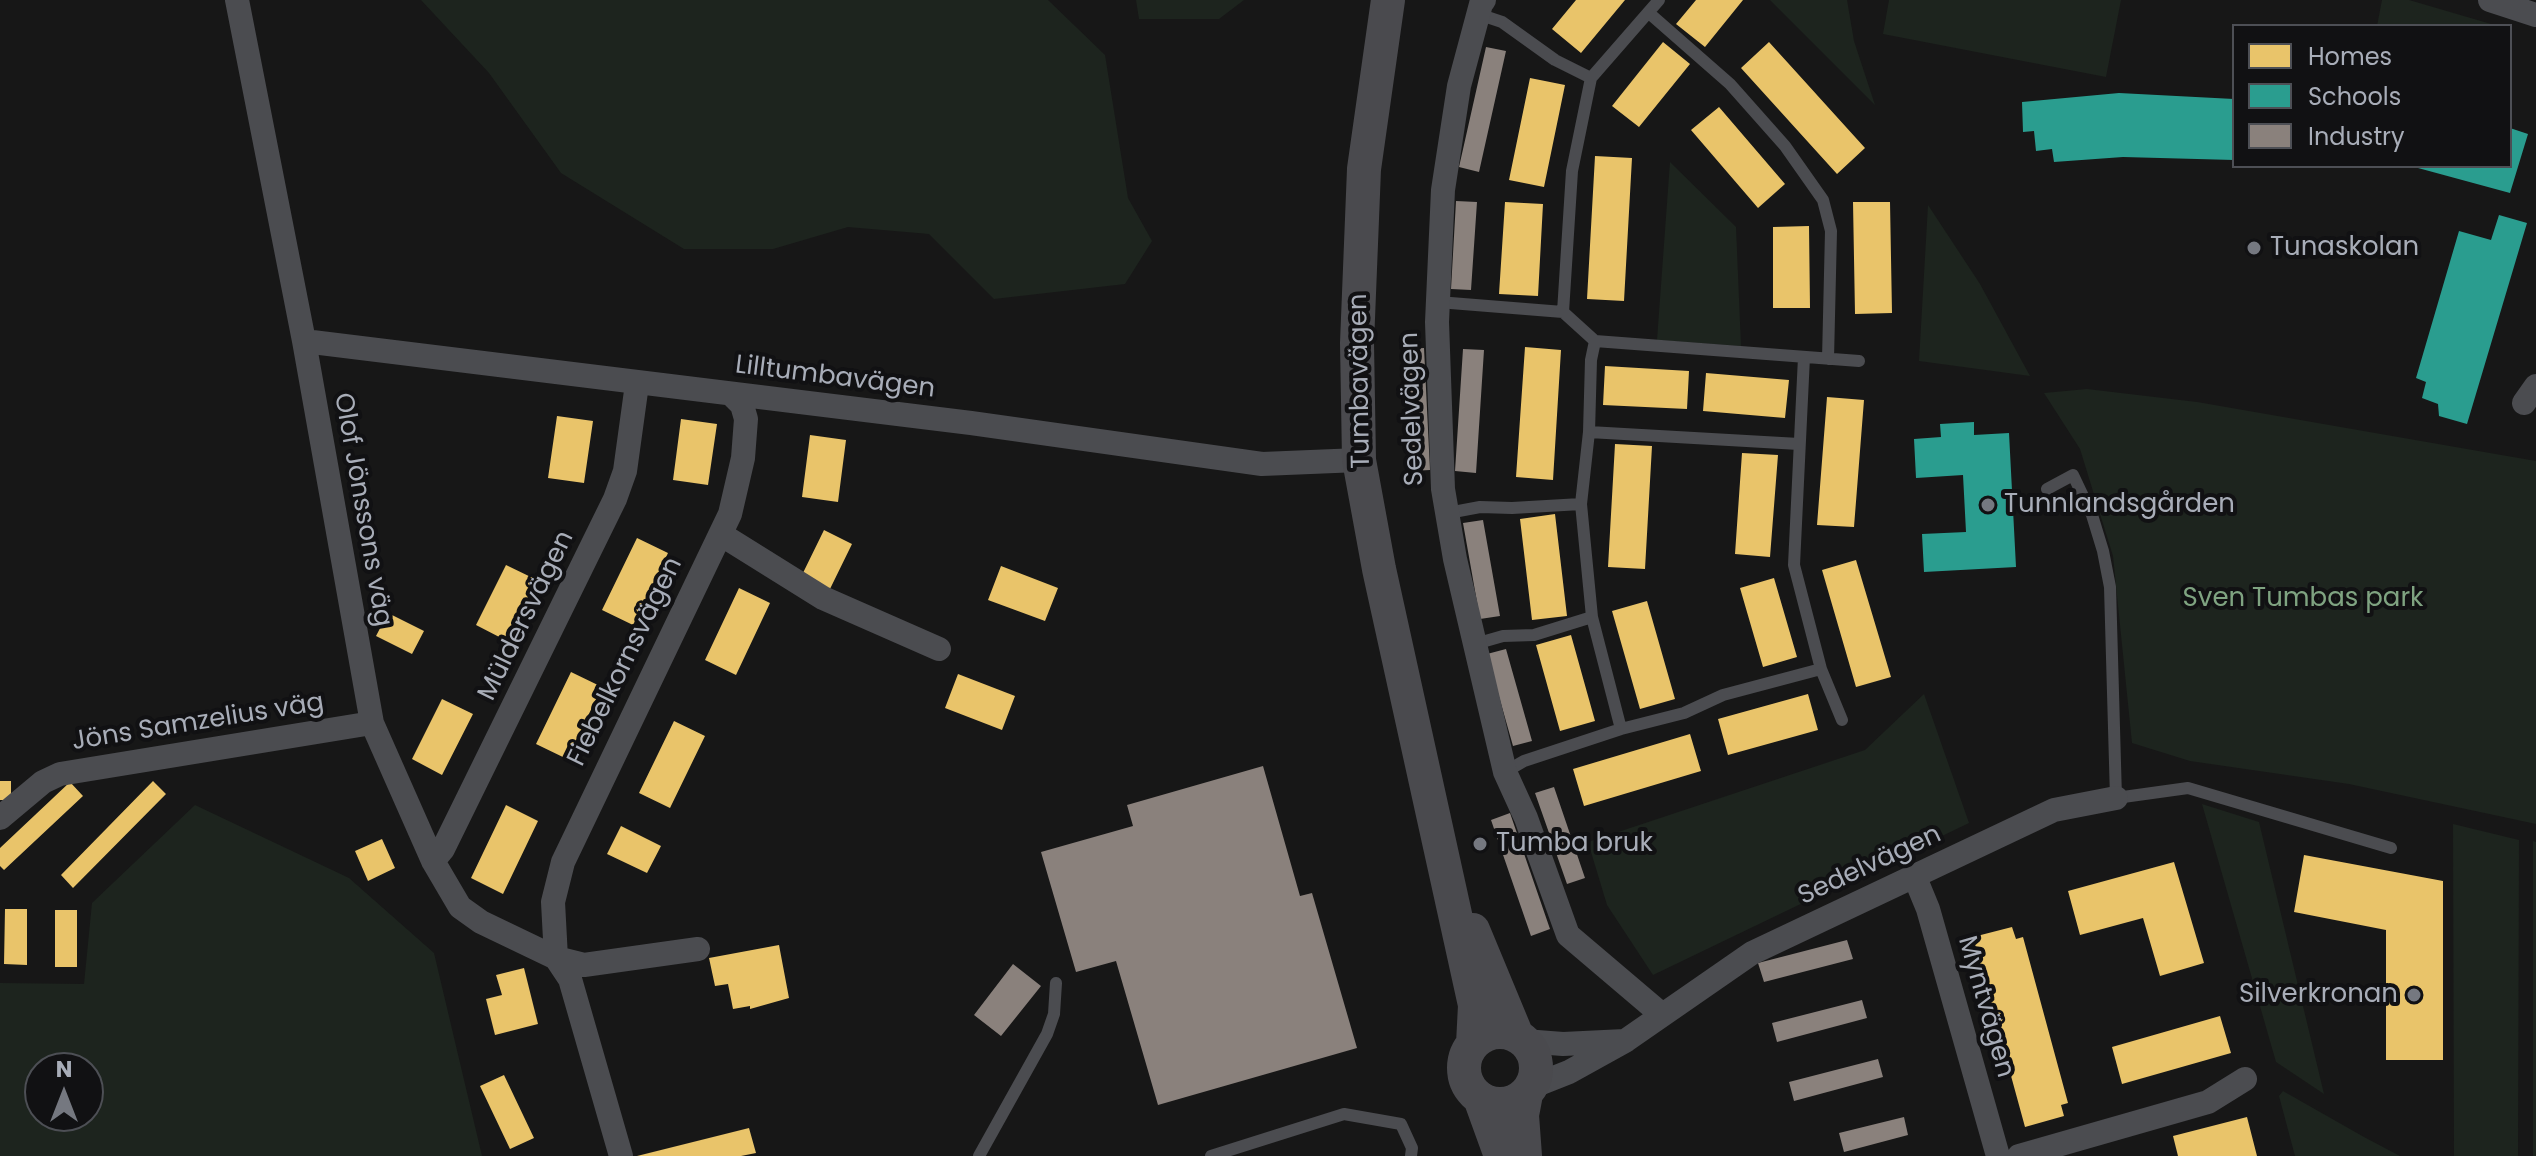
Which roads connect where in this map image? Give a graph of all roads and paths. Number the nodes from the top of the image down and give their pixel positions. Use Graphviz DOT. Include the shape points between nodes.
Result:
graph roads {
  1 [pos="237,0"];
  2 [pos="1388,0"];
  3 [pos="1659,0"];
  4 [pos="2490,0"];
  5 [pos="1481,7"];
  6 [pos="1649,13"];
  7 [pos="2536,15"];
  8 [pos="1591,78"];
  9 [pos="1438,302"];
  10 [pos="1563,312"];
  11 [pos="304,341"];
  12 [pos="1595,341"];
  13 [pos="1804,357"];
  14 [pos="1828,359"];
  15 [pos="1859,361"];
  16 [pos="637,384"];
  17 [pos="731,394"];
  18 [pos="1589,432"];
  19 [pos="1799,444"];
  20 [pos="1359,460"];
  21 [pos="2047,489"];
  22 [pos="1581,504"];
  23 [pos="1448,513"];
  24 [pos="722,535"];
  25 [pos="1592,617"];
  26 [pos="1475,644"];
  27 [pos="939,649"];
  28 [pos="1821,669"];
  29 [pos="1842,720"];
  30 [pos="372,723"];
  31 [pos="1621,729"];
  32 [pos="1505,772"];
  33 [pos="2116,798"];
  34 [pos="0,818"];
  35 [pos="2391,848"];
  36 [pos="1440,852"];
  37 [pos="433,861"];
  38 [pos="1914,875"];
  39 [pos="698,949"];
  40 [pos="556,958"];
  41 [pos="1056,983"];
  42 [pos="1661,1014"];
  43 [pos="1521,1038"];
  44 [pos="1625,1041"];
  45 [pos="1473,1044"];
  46 [pos="2245,1079"];
  47 [pos="1528,1091"];
  48 [pos="1480,1098"];
  49 [pos="1412,1152"];
  50 [pos="621,1156"];
  51 [pos="979,1156"];
  52 [pos="1211,1156"];
  53 [pos="1501,1156"];
  54 [pos="1525,1156"];
  55 [pos="1998,1156"];
  56 [pos="2019,1156"];
  1 -- 11 [label="street, Olof Jönssons väg"];
  2 -- 20 [label="main road, Tumbavägen" via="1364,169 1357,343"];
  3 -- 6 [label="lane"];
  4 -- 7 [label="street"];
  5 -- 8 [label="lane" via="1555,60"];
  5 -- 9 [label="street, Sedelvägen" via="1459,86 1443,190"];
  6 -- 8 [label="lane"];
  6 -- 14 [label="lane" via="1730,84 1785,146 1823,200 1831,231"];
  8 -- 10 [label="lane" via="1572,171"];
  9 -- 10 [label="lane"];
  9 -- 23 [label="street, Sedelvägen"];
  10 -- 12 [label="lane"];
  11 -- 16 [label="street, Lilltumbavägen"];
  11 -- 30 [label="street, Olof Jönssons väg"];
  12 -- 13 [label="lane"];
  12 -- 18 [label="lane"];
  13 -- 14 [label="lane"];
  13 -- 19 [label="lane"];
  14 -- 15 [label="lane"];
  16 -- 17 [label="street, Lilltumbavägen"];
  16 -- 37 [label="street, Müldersvägen" via="625,471 615,499"];
  17 -- 20 [label="street, Lilltumbavägen" via="1262,464"];
  17 -- 24 [label="street, Fiebelkornsvägen" via="746,419 735,498"];
  18 -- 19 [label="lane"];
  18 -- 22 [label="lane"];
  19 -- 28 [label="lane" via="1794,565"];
  20 -- 36 [label="main road, Tumbavägen"];
  21 -- 33 [label="lane" via="2073,475 2103,551 2110,587"];
  22 -- 23 [label="lane, Sedelvägen"];
  22 -- 25 [label="lane"];
  23 -- 26 [label="street, Sedelvägen"];
  24 -- 27 [label="street" via="823,598"];
  24 -- 40 [label="street, Fiebelkornsvägen" via="563,862 553,902"];
  25 -- 26 [label="lane" via="1534,635"];
  25 -- 31 [label="lane"];
  26 -- 32 [label="street, Sedelvägen"];
  28 -- 29 [label="lane"];
  28 -- 31 [label="lane"];
  30 -- 34 [label="street, Jöns Samzelius väg" via="60,774"];
  30 -- 37 [label="street, Olof Jönssons väg"];
  31 -- 32 [label="lane"];
  32 -- 42 [label="street, Sedelvägen" via="1568,935"];
  33 -- 35 [label="lane" via="2188,788"];
  33 -- 38 [label="street, Sedelvägen" via="2054,810"];
  36 -- 43 [label="main road, Tumbavägen"];
  36 -- 45 [label="main road, Tumbavägen" via="1475,1005"];
  37 -- 40 [label="street, Olof Jönssons väg" via="460,907"];
  38 -- 42 [label="street, Sedelvägen" via="1752,953"];
  38 -- 55 [label="street, Myntvägen"];
  39 -- 40 [label="street, Olof Jönssons väg" via="584,965"];
  40 -- 50 [label="street" via="570,979"];
  41 -- 51 [label="lane" via="1047,1034"];
  42 -- 44 [label="street, Sedelvägen"];
  43 -- 44 [label="street" via="1563,1044"];
  43 -- 45 [label="main road" via="1493,1033"];
  43 -- 47 [label="main road" via="1536,1060"];
  44 -- 47 [label="street, Sedelvägen"];
  45 -- 48 [label="main road" via="1464,1069"];
  46 -- 56 [label="street" via="2208,1102"];
  47 -- 48 [label="main road" via="1504,1104"];
  47 -- 54 [label="main road" via="1522,1115"];
  48 -- 53 [label="main road"];
  49 -- 52 [label="lane" via="1401,1124 1344,1114"];
}
